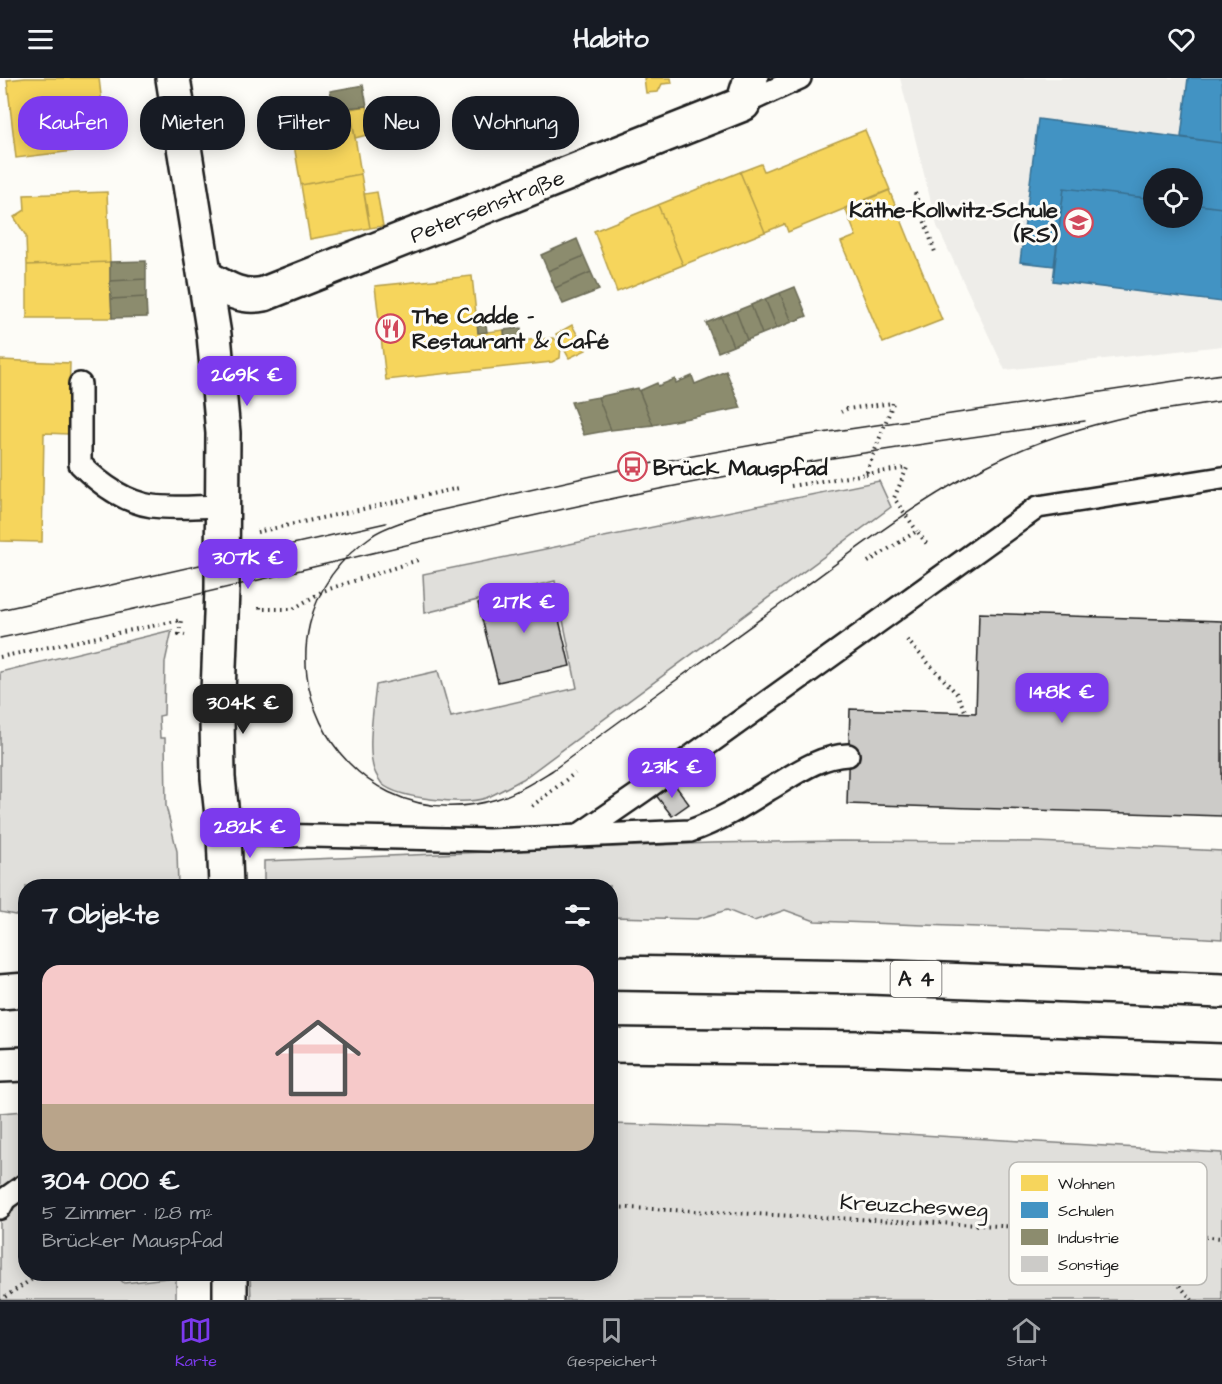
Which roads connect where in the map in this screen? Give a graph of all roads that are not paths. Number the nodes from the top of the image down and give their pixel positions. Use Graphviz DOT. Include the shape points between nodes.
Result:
graph roads {
  1 [pos="173,78"];
  2 [pos="800,78"];
  3 [pos="747,91"];
  4 [pos="206,277"];
  5 [pos="80,384"];
  6 [pos="1222,478"];
  7 [pos="223,506"];
  8 [pos="848,755"];
  9 [pos="224,834"];
  10 [pos="579,835"];
  11 [pos="226,879"];
  12 [pos="618,973"];
  13 [pos="18,991"];
  14 [pos="1222,991"];
  15 [pos="0,992"];
  16 [pos="618,1045"];
  17 [pos="1222,1061"];
  18 [pos="18,1064"];
  19 [pos="0,1065"];
  20 [pos="18,1190"];
  21 [pos="0,1208"];
  22 [pos="230,1281"];
  23 [pos="230,1300"];
  1 -- 4 [label="main road"];
  2 -- 3 [label="lane"];
  3 -- 4 [label="main road, Petersenstraße" via="264,294 235,294"];
  4 -- 7 [label="main road" via="220,389"];
  5 -- 7 [label="lane" via="80,464 96,480 119,495 152,506"];
  6 -- 10 [label="lane" via="1038,507"];
  7 -- 9 [label="main road" via="217,719"];
  8 -- 10 [label="lane" via="825,758 804,768 723,818 690,831"];
  9 -- 10 [label="lane" via="489,840"];
  9 -- 11 [label="main road"];
  12 -- 14 [label="main road, A 4" via="870,977"];
  13 -- 15 [label="main road"];
  16 -- 17 [label="main road" via="864,1048"];
  18 -- 19 [label="main road"];
  20 -- 21 [label="lane"];
  22 -- 23 [label="main road"];
}
